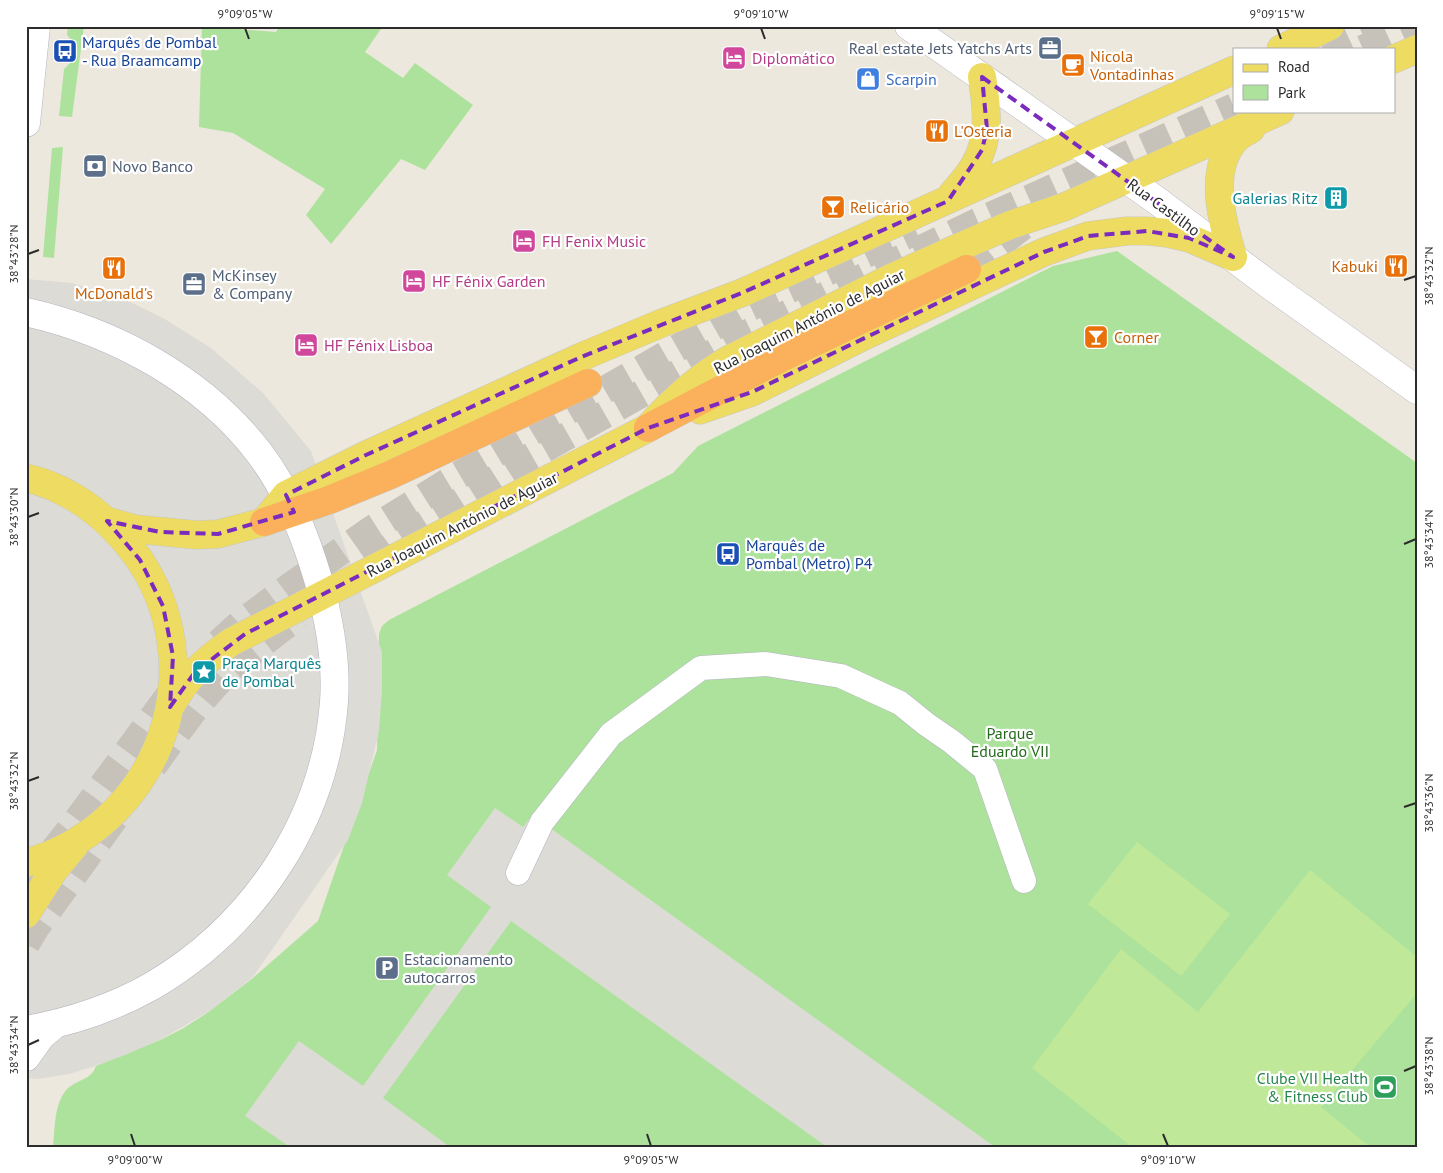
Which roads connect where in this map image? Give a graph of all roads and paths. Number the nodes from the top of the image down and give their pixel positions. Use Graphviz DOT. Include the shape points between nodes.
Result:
graph roads {
  1 [pos="36,26"];
  2 [pos="910,26"];
  3 [pos="1330,26"];
  4 [pos="1283,48"];
  5 [pos="1417,49"];
  6 [pos="1396,58"];
  7 [pos="1233,70"];
  8 [pos="982,77"];
  9 [pos="1278,112"];
  10 [pos="26,123"];
  11 [pos="1074,142"];
  12 [pos="1126,179"];
  13 [pos="948,200"];
  14 [pos="1064,207"];
  15 [pos="1233,257"];
  16 [pos="1019,264"];
  17 [pos="967,269"];
  18 [pos="26,312"];
  19 [pos="588,383"];
  20 [pos="1417,390"];
  21 [pos="648,428"];
  22 [pos="26,478"];
  23 [pos="290,503"];
  24 [pos="107,521"];
  25 [pos="264,522"];
  26 [pos="322,595"];
  27 [pos="170,707"];
  28 [pos="79,840"];
  29 [pos="26,863"];
  30 [pos="518,873"];
  31 [pos="1024,882"];
  32 [pos="26,914"];
  33 [pos="54,1025"];
  34 [pos="26,1030"];
  35 [pos="26,1056"];
  1 -- 10 [label="street"];
  2 -- 8 [label="street, Rua Castilho"];
  3 -- 4 [label="main road"];
  5 -- 6 [label="main road"];
  7 -- 11 [label="main road"];
  8 -- 11 [label="street, Rua Castilho"];
  8 -- 13 [label="main road" via="987,129 982,150"];
  9 -- 12 [label="main road, Rua Joaquim António de Aguiar"];
  9 -- 15 [label="main road" via="1237,138 1223,163 1220,204"];
  11 -- 12 [label="street, Rua Castilho"];
  11 -- 13 [label="main road"];
  12 -- 14 [label="main road, Rua Joaquim António de Aguiar"];
  12 -- 15 [label="street, Rua Castilho"];
  13 -- 23 [label="main road" via="744,292 581,357 366,455"];
  14 -- 16 [label="main road"];
  14 -- 21 [label="main road, Rua Joaquim António de Aguiar" via="1010,225 918,266 737,355 698,380"];
  15 -- 16 [label="main road" via="1190,238 1160,232 1126,231 1088,236"];
  15 -- 20 [label="street, Rua Castilho"];
  16 -- 21 [label="main road" via="752,392"];
  17 -- 21 [label="highway" via="781,358"];
  18 -- 23 [label="street" via="105,337 176,376 206,399 259,452"];
  19 -- 23 [label="highway" via="329,500"];
  21 -- 26 [label="main road, Rua Joaquim António de Aguiar"];
  22 -- 24 [label="main road" via="71,496"];
  23 -- 25 [label="highway"];
  23 -- 26 [label="street" via="309,549"];
  24 -- 25 [label="main road" via="135,529 197,535 218,534"];
  24 -- 27 [label="main road" via="140,560 163,606 173,656"];
  26 -- 27 [label="main road, Rua Joaquim António de Aguiar" via="245,634 214,654 182,687"];
  26 -- 33 [label="street" via="334,677 331,720 314,795 288,852 244,911 176,971 105,1008"];
  27 -- 28 [label="main road" via="158,747 139,783 112,814"];
  28 -- 29 [label="main road"];
  28 -- 32 [label="main road" via="54,870"];
  30 -- 31 [label="street" via="542,822 611,734 701,668 766,664 841,676 900,703 985,769"];
  33 -- 34 [label="street"];
  33 -- 35 [label="street"];
}
